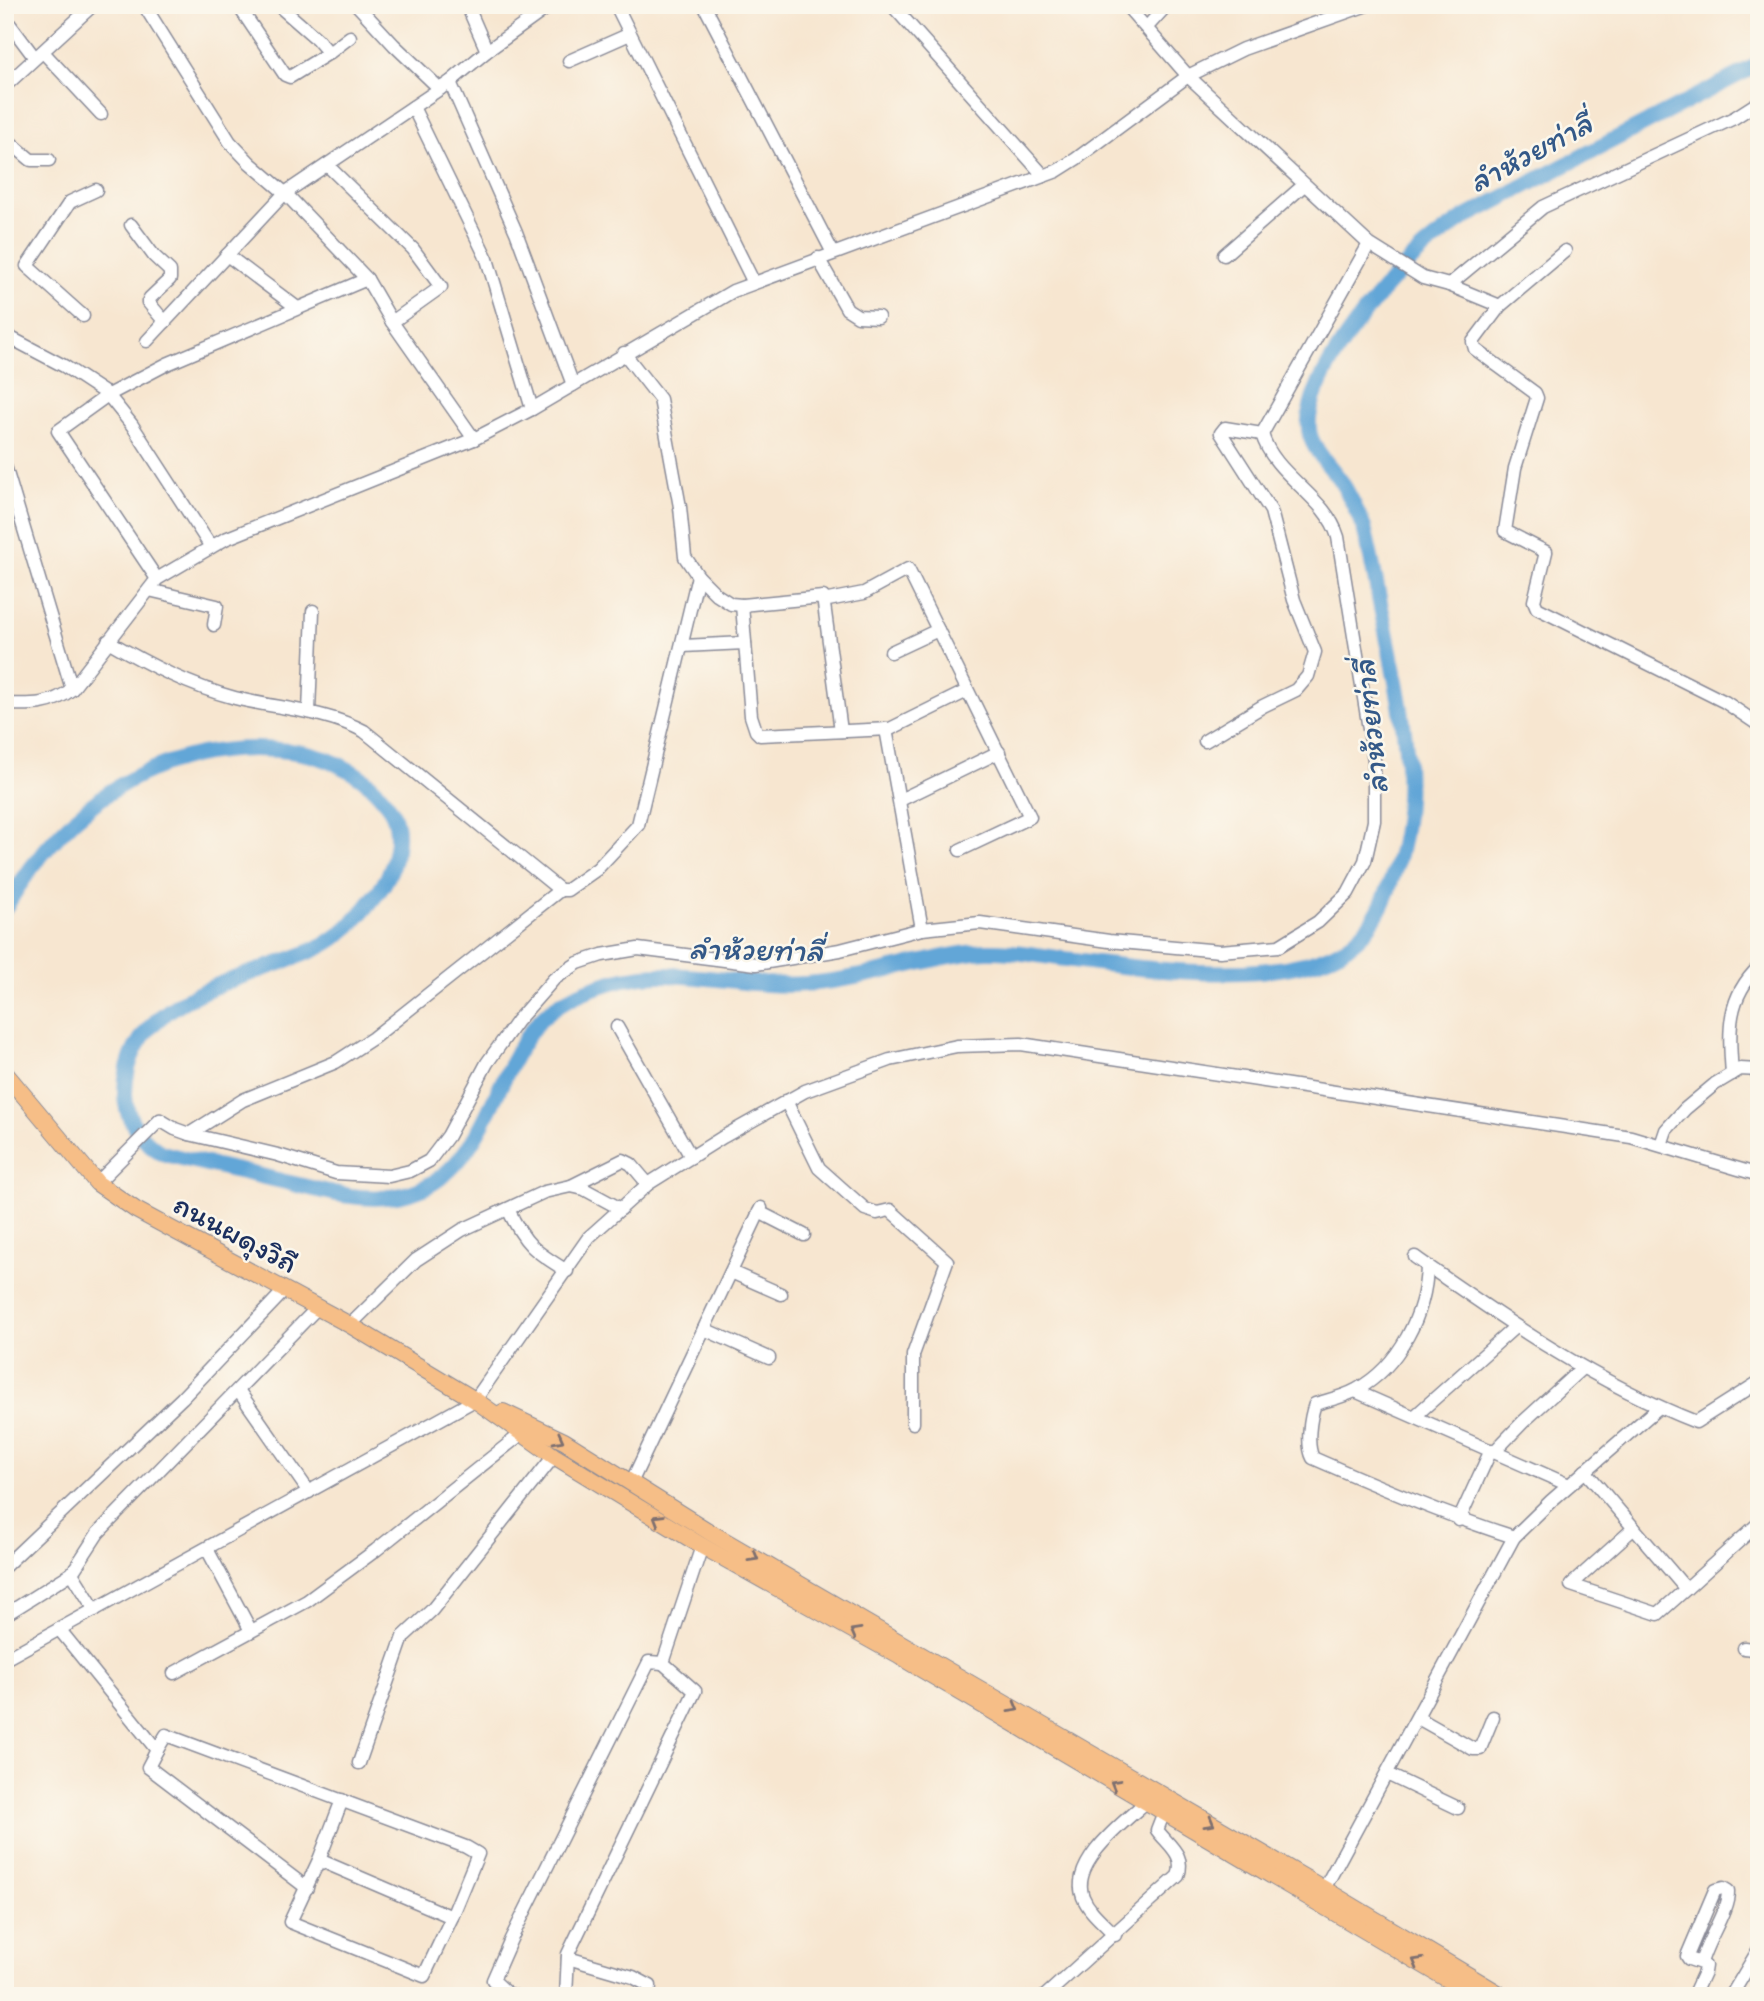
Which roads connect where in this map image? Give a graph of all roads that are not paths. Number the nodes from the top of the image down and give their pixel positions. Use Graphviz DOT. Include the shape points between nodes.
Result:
graph roads {
  1 [pos="93,5"];
  2 [pos="144,5"];
  3 [pos="238,5"];
  4 [pos="278,5"];
  5 [pos="356,5"];
  6 [pos="467,5"];
  7 [pos="551,5"];
  8 [pos="616,5"];
  9 [pos="704,5"];
  10 [pos="892,5"];
  11 [pos="1126,5"];
  12 [pos="1167,5"];
  13 [pos="1367,5"];
  14 [pos="5,18"];
  15 [pos="1147,27"];
  16 [pos="630,34"];
  17 [pos="350,37"];
  18 [pos="487,51"];
  19 [pos="329,53"];
  20 [pos="39,55"];
  21 [pos="569,61"];
  22 [pos="1188,76"];
  23 [pos="445,85"];
  24 [pos="5,86"];
  25 [pos="1759,102"];
  26 [pos="413,107"];
  27 [pos="101,114"];
  28 [pos="5,138"];
  29 [pos="49,160"];
  30 [pos="327,165"];
  31 [pos="1044,176"];
  32 [pos="1304,185"];
  33 [pos="96,190"];
  34 [pos="285,193"];
  35 [pos="131,225"];
  36 [pos="1372,247"];
  37 [pos="1565,251"];
  38 [pos="833,253"];
  39 [pos="227,255"];
  40 [pos="1224,255"];
  41 [pos="818,258"];
  42 [pos="366,279"];
  43 [pos="754,283"];
  44 [pos="1449,285"];
  45 [pos="1500,306"];
  46 [pos="296,307"];
  47 [pos="83,316"];
  48 [pos="878,317"];
  49 [pos="165,322"];
  50 [pos="392,322"];
  51 [pos="5,335"];
  52 [pos="147,341"];
  53 [pos="624,353"];
  54 [pos="573,385"];
  55 [pos="108,395"];
  56 [pos="532,409"];
  57 [pos="1262,434"];
  58 [pos="474,439"];
  59 [pos="5,466"];
  60 [pos="211,547"];
  61 [pos="698,576"];
  62 [pos="153,585"];
  63 [pos="823,601"];
  64 [pos="742,605"];
  65 [pos="313,611"];
  66 [pos="214,625"];
  67 [pos="938,629"];
  68 [pos="108,641"];
  69 [pos="746,643"];
  70 [pos="683,646"];
  71 [pos="891,652"];
  72 [pos="72,689"];
  73 [pos="967,691"];
  74 [pos="5,704"];
  75 [pos="309,712"];
  76 [pos="1759,725"];
  77 [pos="886,729"];
  78 [pos="841,731"];
  79 [pos="1205,741"];
  80 [pos="999,752"];
  81 [pos="900,800"];
  82 [pos="960,850"];
  83 [pos="560,890"];
  84 [pos="922,929"];
  85 [pos="1759,967"];
  86 [pos="617,1027"];
  87 [pos="1759,1070"];
  88 [pos="5,1073"];
  89 [pos="1732,1074"];
  90 [pos="786,1101"];
  91 [pos="190,1134"];
  92 [pos="1661,1145"];
  93 [pos="691,1157"];
  94 [pos="1759,1175"];
  95 [pos="102,1178"];
  96 [pos="648,1184"];
  97 [pos="571,1186"];
  98 [pos="508,1209"];
  99 [pos="621,1209"];
  100 [pos="804,1235"];
  101 [pos="1415,1257"];
  102 [pos="1427,1266"];
  103 [pos="567,1271"];
  104 [pos="731,1272"];
  105 [pos="284,1290"];
  106 [pos="782,1294"];
  107 [pos="317,1308"];
  108 [pos="350,1325"];
  109 [pos="1515,1327"];
  110 [pos="704,1329"];
  111 [pos="769,1358"];
  112 [pos="1582,1368"];
  113 [pos="1759,1382"];
  114 [pos="237,1390"];
  115 [pos="1355,1391"];
  116 [pos="475,1400"];
  117 [pos="1659,1407"];
  118 [pos="1415,1416"];
  119 [pos="912,1423"];
  120 [pos="521,1434"];
  121 [pos="1493,1451"];
  122 [pos="554,1456"];
  123 [pos="1585,1471"];
  124 [pos="631,1483"];
  125 [pos="1569,1485"];
  126 [pos="309,1492"];
  127 [pos="1459,1520"];
  128 [pos="1759,1523"];
  129 [pos="1634,1528"];
  130 [pos="1514,1537"];
  131 [pos="702,1546"];
  132 [pos="207,1549"];
  133 [pos="5,1566"];
  134 [pos="72,1573"];
  135 [pos="1686,1589"];
  136 [pos="95,1610"];
  137 [pos="5,1615"];
  138 [pos="59,1629"];
  139 [pos="251,1631"];
  140 [pos="1759,1646"];
  141 [pos="1744,1648"];
  142 [pos="5,1659"];
  143 [pos="663,1662"];
  144 [pos="174,1673"];
  145 [pos="1418,1717"];
  146 [pos="1493,1717"];
  147 [pos="157,1750"];
  148 [pos="359,1763"];
  149 [pos="1387,1774"];
  150 [pos="342,1800"];
  151 [pos="1146,1802"];
  152 [pos="1458,1808"];
  153 [pos="1164,1812"];
  154 [pos="320,1860"];
  155 [pos="307,1888"];
  156 [pos="1324,1889"];
  157 [pos="452,1917"];
  158 [pos="1115,1935"];
  159 [pos="1759,1949"];
  160 [pos="568,1958"];
  161 [pos="1701,1963"];
  162 [pos="515,1996"];
  163 [pos="566,1996"];
  164 [pos="649,1996"];
  165 [pos="1045,1996"];
  166 [pos="1476,1996"];
  167 [pos="1503,1996"];
  168 [pos="1693,1996"];
  169 [pos="1731,1996"];
  1 -- 20 [label="street"];
  2 -- 34 [label="street" via="230,142"];
  3 -- 19 [label="street" via="285,75 294,76"];
  4 -- 19 [label="street"];
  5 -- 23 [label="street" via="394,45"];
  6 -- 18 [label="street"];
  7 -- 18 [label="street"];
  8 -- 16 [label="street"];
  9 -- 38 [label="street"];
  10 -- 31 [label="street"];
  11 -- 15 [label="street"];
  12 -- 15 [label="street"];
  13 -- 22 [label="street" via="1243,49"];
  14 -- 20 [label="street"];
  15 -- 22 [label="street"];
  16 -- 21 [label="street"];
  16 -- 43 [label="street"];
  17 -- 19 [label="street"];
  18 -- 23 [label="street"];
  20 -- 24 [label="street"];
  20 -- 27 [label="street"];
  22 -- 31 [label="street" via="1076,159"];
  22 -- 32 [label="street"];
  23 -- 26 [label="street"];
  23 -- 54 [label="street" via="516,232"];
  25 -- 44 [label="street" via="1543,207"];
  26 -- 30 [label="street"];
  26 -- 56 [label="street" via="487,259"];
  28 -- 29 [label="street" via="31,160"];
  30 -- 34 [label="street"];
  30 -- 50 [label="street" via="413,249 441,286"];
  31 -- 38 [label="street"];
  32 -- 36 [label="street"];
  32 -- 40 [label="street"];
  33 -- 47 [label="street" via="70,202 27,267"];
  34 -- 39 [label="street"];
  34 -- 42 [label="street"];
  35 -- 49 [label="street" via="170,271 170,279 148,302"];
  36 -- 44 [label="street" via="1423,278"];
  36 -- 57 [label="street"];
  37 -- 45 [label="street"];
  38 -- 41 [label="street"];
  39 -- 46 [label="street"];
  39 -- 49 [label="street"];
  41 -- 43 [label="street"];
  41 -- 48 [label="street" via="847,309 858,316"];
  42 -- 46 [label="street"];
  42 -- 50 [label="street"];
  43 -- 53 [label="street"];
  44 -- 45 [label="street"];
  45 -- 76 [label="street" via="1473,342 1475,349 1537,398 1516,468 1505,531 1546,552 1534,601 1537,608 1725,702"];
  46 -- 55 [label="street" via="167,363"];
  49 -- 52 [label="street"];
  50 -- 58 [label="street"];
  51 -- 55 [label="street"];
  53 -- 54 [label="street"];
  53 -- 61 [label="street" via="660,399 685,557"];
  54 -- 56 [label="street"];
  55 -- 60 [label="street"];
  55 -- 62 [label="street" via="58,431"];
  56 -- 58 [label="street"];
  57 -- 79 [label="street" via="1225,428 1221,433 1271,511 1294,600 1315,657 1308,677 1296,690"];
  57 -- 84 [label="street" via="1277,462 1334,523 1338,537 1374,760 1374,821 1365,861 1348,893 1318,922 1279,946 1220,951 980,923"];
  58 -- 60 [label="street"];
  59 -- 72 [label="street"];
  60 -- 62 [label="street"];
  61 -- 64 [label="street" via="717,595"];
  61 -- 70 [label="street"];
  62 -- 66 [label="street" via="217,606"];
  62 -- 68 [label="street"];
  63 -- 64 [label="street" via="823,597"];
  63 -- 67 [label="street" via="864,593 908,569"];
  63 -- 78 [label="street"];
  64 -- 69 [label="street"];
  65 -- 75 [label="street"];
  67 -- 71 [label="street"];
  67 -- 73 [label="street"];
  68 -- 72 [label="street"];
  68 -- 75 [label="street" via="208,690"];
  69 -- 70 [label="street"];
  69 -- 78 [label="street" via="756,732 768,736"];
  70 -- 83 [label="street" via="638,825 597,869"];
  72 -- 74 [label="street" via="60,699 35,705"];
  73 -- 77 [label="street"];
  73 -- 80 [label="street"];
  75 -- 83 [label="street" via="364,731"];
  77 -- 78 [label="street"];
  77 -- 81 [label="street"];
  80 -- 81 [label="street"];
  80 -- 82 [label="street" via="1030,817"];
  81 -- 84 [label="street"];
  83 -- 91 [label="street" via="373,1038 336,1062 243,1100"];
  84 -- 91 [label="street" via="840,950 756,964 638,948 578,963 554,979 516,1021 448,1136 429,1161 410,1171 336,1173"];
  85 -- 89 [label="street" via="1748,977 1733,1008"];
  86 -- 93 [label="street"];
  87 -- 89 [label="street" via="1740,1069"];
  88 -- 95 [label="main road, ถนนผดุงวิถี"];
  89 -- 92 [label="street" via="1685,1109 1666,1130"];
  90 -- 92 [label="street" via="890,1060 989,1043 1021,1044"];
  90 -- 93 [label="street"];
  90 -- 119 [label="street" via="819,1168 865,1209 877,1213 890,1210 947,1261 913,1355"];
  91 -- 95 [label="street" via="160,1121"];
  92 -- 94 [label="street"];
  93 -- 96 [label="street"];
  95 -- 105 [label="main road, ถนนผดุงวิถี" via="158,1223"];
  96 -- 97 [label="street" via="623,1160"];
  96 -- 99 [label="street"];
  97 -- 98 [label="street" via="544,1192"];
  97 -- 99 [label="street"];
  98 -- 103 [label="street" via="526,1242"];
  98 -- 108 [label="street" via="462,1230 416,1260"];
  99 -- 103 [label="street" via="589,1237"];
  100 -- 104 [label="street" via="760,1210"];
  101 -- 102 [label="street"];
  102 -- 109 [label="street"];
  102 -- 115 [label="street" via="1417,1316 1400,1349"];
  103 -- 116 [label="street"];
  104 -- 106 [label="street"];
  104 -- 110 [label="street"];
  105 -- 107 [label="main road, ถนนผดุงวิถี"];
  105 -- 133 [label="street" via="182,1398"];
  107 -- 108 [label="main road, ถนนผดุงวิถี"];
  107 -- 114 [label="street"];
  108 -- 116 [label="main road, ถนนผดุงวิถี"];
  109 -- 112 [label="street"];
  109 -- 118 [label="street"];
  110 -- 111 [label="street"];
  110 -- 124 [label="street"];
  112 -- 117 [label="street"];
  112 -- 121 [label="street"];
  113 -- 117 [label="street" via="1696,1422"];
  114 -- 126 [label="street"];
  114 -- 134 [label="street" via="97,1533"];
  115 -- 118 [label="street"];
  115 -- 127 [label="street" via="1315,1404 1313,1458"];
  116 -- 120 [label="main road"];
  116 -- 124 [label="main road, one-way" via="564,1441"];
  116 -- 126 [label="street"];
  117 -- 123 [label="street"];
  118 -- 121 [label="street"];
  120 -- 122 [label="main road"];
  120 -- 139 [label="street" via="366,1558 307,1601"];
  121 -- 125 [label="street"];
  121 -- 127 [label="street"];
  131 -- 122 [label="main road, one-way"];
  122 -- 148 [label="street" via="432,1610 403,1637"];
  123 -- 125 [label="street"];
  123 -- 129 [label="street"];
  124 -- 156 [label="main road, one-way"];
  125 -- 130 [label="street"];
  126 -- 132 [label="street"];
  127 -- 130 [label="street"];
  128 -- 135 [label="street"];
  129 -- 135 [label="street"];
  129 -- 135 [label="street" via="1571,1585 1658,1614"];
  130 -- 145 [label="street"];
  131 -- 143 [label="street"];
  151 -- 131 [label="main road, one-way"];
  132 -- 136 [label="street"];
  132 -- 139 [label="street"];
  134 -- 136 [label="street"];
  134 -- 137 [label="street"];
  136 -- 138 [label="street"];
  138 -- 142 [label="street"];
  138 -- 147 [label="street"];
  139 -- 144 [label="street"];
  140 -- 141 [label="street"];
  143 -- 160 [label="street" via="695,1691"];
  143 -- 162 [label="street" via="649,1662 497,1970 493,1980"];
  145 -- 146 [label="street" via="1480,1749"];
  145 -- 149 [label="street"];
  147 -- 150 [label="street" via="166,1735"];
  147 -- 155 [label="street" via="148,1767"];
  149 -- 152 [label="street"];
  149 -- 156 [label="street"];
  150 -- 154 [label="street"];
  150 -- 157 [label="street" via="478,1854"];
  151 -- 153 [label="main road"];
  151 -- 158 [label="street" via="1090,1857 1082,1872 1081,1895"];
  153 -- 158 [label="street" via="1157,1830 1176,1850 1181,1866 1178,1876"];
  166 -- 153 [label="main road, one-way"];
  154 -- 155 [label="street"];
  154 -- 157 [label="street"];
  155 -- 157 [label="street" via="290,1923 424,1976"];
  156 -- 167 [label="main road"];
  158 -- 165 [label="street"];
  159 -- 169 [label="street"];
  160 -- 163 [label="street"];
  160 -- 164 [label="street" via="640,1980 650,1986"];
  161 -- 161 [label="street" via="1688,1956 1715,1890 1723,1888 1728,1900"];
  161 -- 168 [label="street" via="1705,1968"];
}
